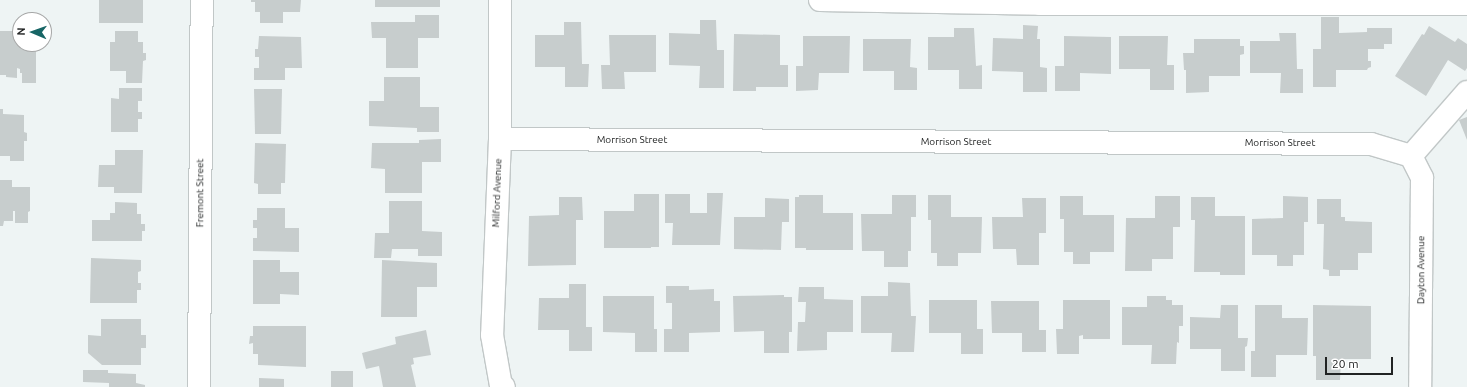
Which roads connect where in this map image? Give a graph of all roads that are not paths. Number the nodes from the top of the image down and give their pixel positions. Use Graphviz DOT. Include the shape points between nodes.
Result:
graph roads {
  1 [pos="202,0"];
  2 [pos="500,0"];
  3 [pos="820,0"];
  4 [pos="1467,4"];
  5 [pos="1467,92"];
  6 [pos="500,139"];
  7 [pos="1411,156"];
  8 [pos="502,386"];
  9 [pos="199,387"];
  10 [pos="1420,387"];
  1 -- 9 [label="street, Fremont Street"];
  2 -- 6 [label="street, Milford Avenue"];
  3 -- 4 [label="street" via="1040,4"];
  5 -- 7 [label="street"];
  6 -- 7 [label="street, Morrison Street" via="1371,144"];
  6 -- 8 [label="street, Milford Avenue" via="492,334"];
  7 -- 10 [label="street, Dayton Avenue" via="1422,178"];
}
